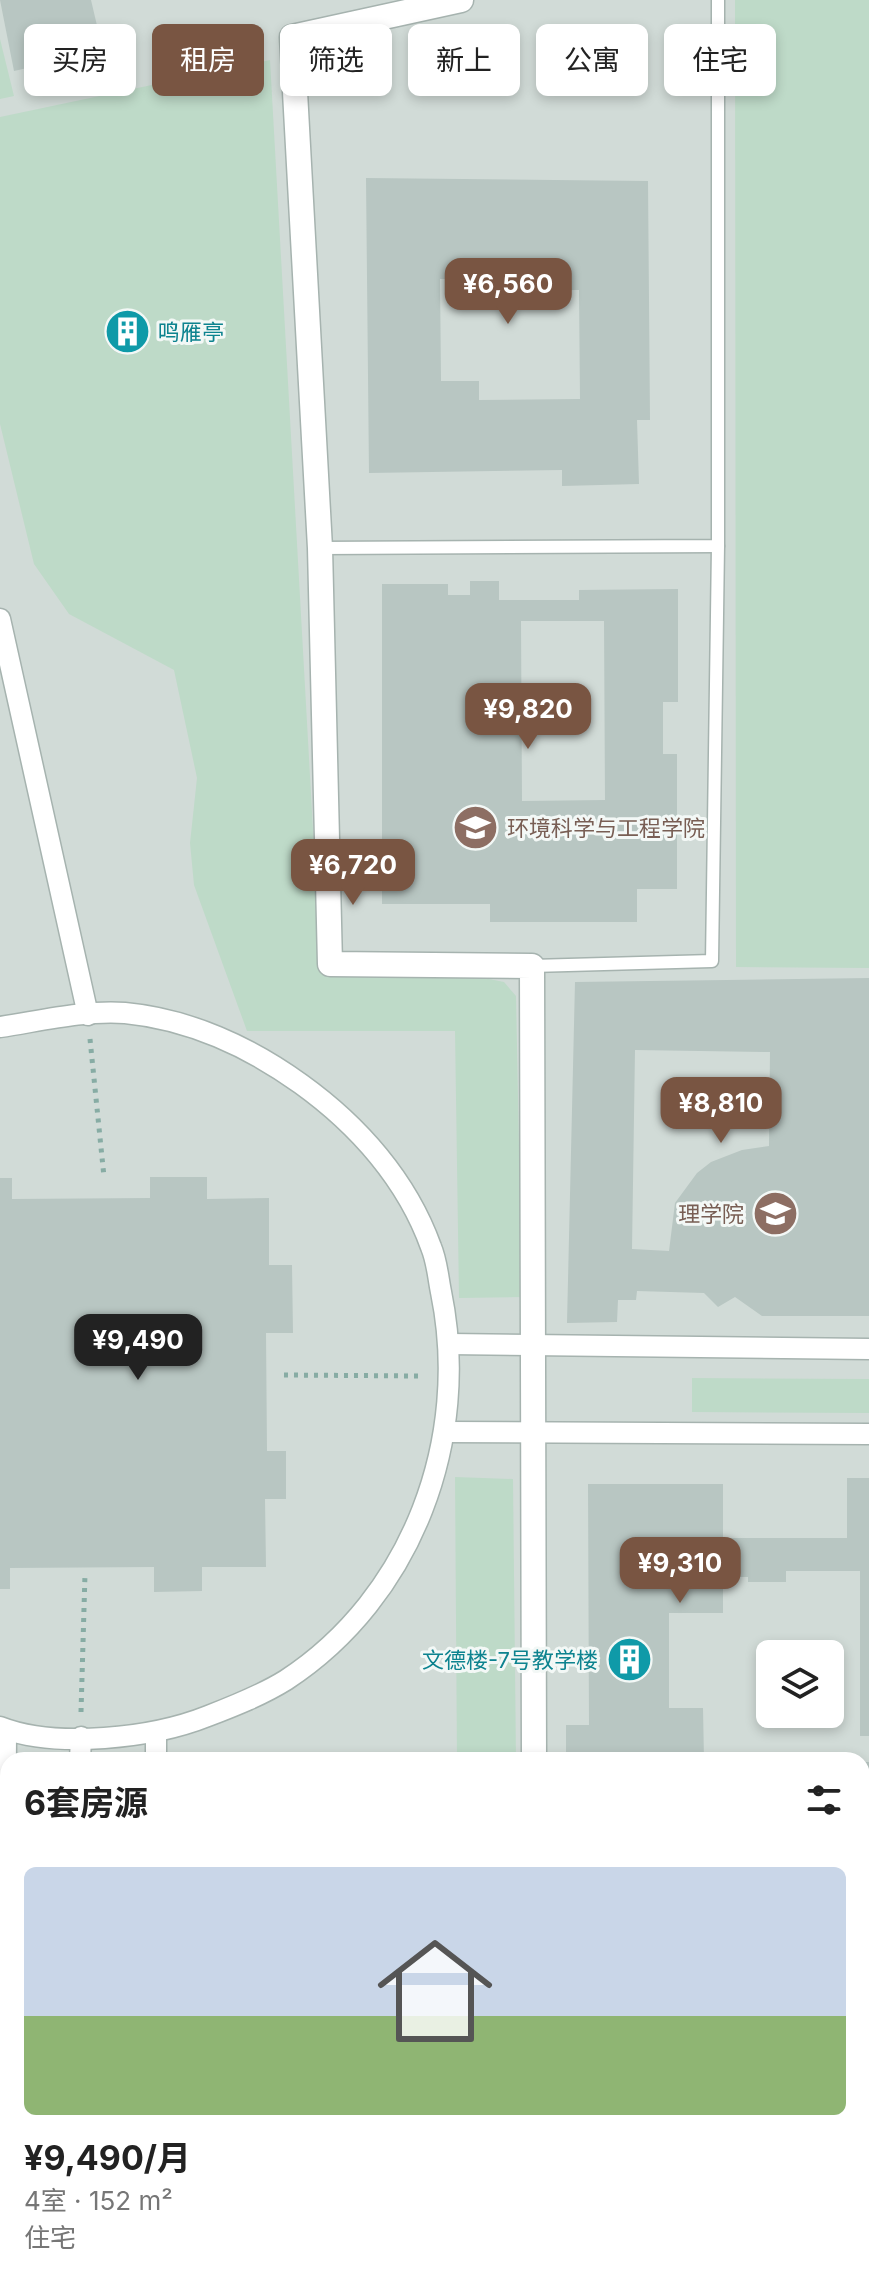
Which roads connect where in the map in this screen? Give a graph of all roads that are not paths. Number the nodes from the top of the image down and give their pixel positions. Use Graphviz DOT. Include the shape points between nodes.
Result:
graph roads {
  1 [pos="461,0"];
  2 [pos="718,0"];
  3 [pos="718,546"];
  4 [pos="320,548"];
  5 [pos="0,619"];
  6 [pos="532,966"];
  7 [pos="88,1015"];
  8 [pos="0,1027"];
  9 [pos="449,1344"];
  10 [pos="533,1345"];
  11 [pos="869,1349"];
  12 [pos="446,1432"];
  13 [pos="869,1434"];
  14 [pos="532,1435"];
  15 [pos="3,1728"];
  16 [pos="156,1733"];
  17 [pos="81,1737"];
  18 [pos="3,1752"];
  19 [pos="80,1752"];
  20 [pos="156,1752"];
  21 [pos="534,1752"];
  1 -- 4 [label="street" via="292,37"];
  2 -- 3 [label="lane"];
  3 -- 4 [label="lane"];
  3 -- 6 [label="lane" via="712,961"];
  4 -- 6 [label="street" via="330,964"];
  5 -- 7 [label="street"];
  6 -- 10 [label="street"];
  7 -- 8 [label="street"];
  7 -- 9 [label="street" via="159,1019 231,1042 331,1106 408,1197 432,1248"];
  9 -- 10 [label="street"];
  9 -- 12 [label="street"];
  10 -- 11 [label="street"];
  10 -- 14 [label="street"];
  12 -- 14 [label="street"];
  12 -- 16 [label="street" via="431,1490 408,1546 335,1641 286,1680 237,1705"];
  13 -- 14 [label="street"];
  14 -- 21 [label="street"];
  15 -- 17 [label="street"];
  15 -- 18 [label="street"];
  16 -- 17 [label="street"];
  16 -- 20 [label="street"];
  17 -- 19 [label="street"];
}
